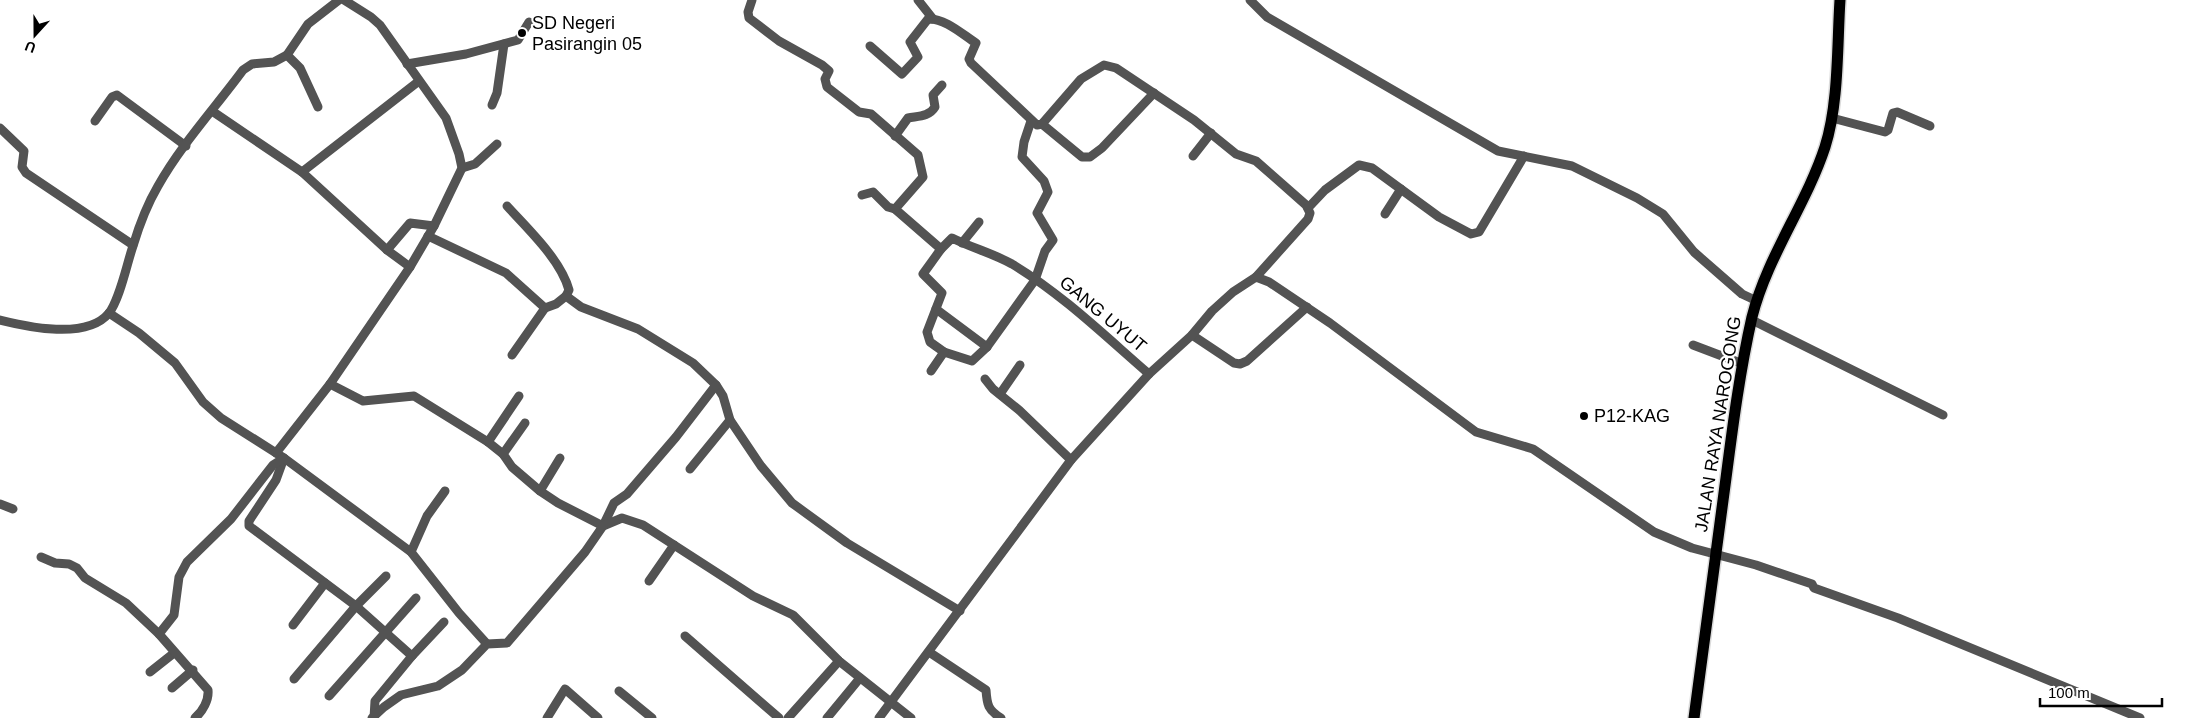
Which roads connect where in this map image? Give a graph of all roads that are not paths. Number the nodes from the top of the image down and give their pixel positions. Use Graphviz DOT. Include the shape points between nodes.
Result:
graph roads {
  1 [pos="339,0"];
  2 [pos="344,0"];
  3 [pos="752,0"];
  4 [pos="918,0"];
  5 [pos="1250,0"];
  6 [pos="1840,0"];
  7 [pos="933,19"];
  8 [pos="529,22"];
  9 [pos="504,44"];
  10 [pos="870,46"];
  11 [pos="287,55"];
  12 [pos="407,64"];
  13 [pos="419,81"];
  14 [pos="942,85"];
  15 [pos="1154,93"];
  16 [pos="492,105"];
  17 [pos="318,107"];
  18 [pos="212,111"];
  19 [pos="1832,118"];
  20 [pos="95,121"];
  21 [pos="1031,121"];
  22 [pos="1042,124"];
  23 [pos="1930,126"];
  24 [pos="0,128"];
  25 [pos="1211,133"];
  26 [pos="895,136"];
  27 [pos="497,144"];
  28 [pos="186,146"];
  29 [pos="1193,156"];
  30 [pos="1524,156"];
  31 [pos="462,168"];
  32 [pos="302,172"];
  33 [pos="1401,189"];
  34 [pos="862,195"];
  35 [pos="508,206"];
  36 [pos="1308,208"];
  37 [pos="895,209"];
  38 [pos="1385,214"];
  39 [pos="979,222"];
  40 [pos="434,226"];
  41 [pos="428,236"];
  42 [pos="962,243"];
  43 [pos="133,245"];
  44 [pos="941,249"];
  45 [pos="387,250"];
  46 [pos="410,267"];
  47 [pos="1256,277"];
  48 [pos="1034,280"];
  49 [pos="566,296"];
  50 [pos="1757,301"];
  51 [pos="1307,307"];
  52 [pos="545,308"];
  53 [pos="936,309"];
  54 [pos="109,313"];
  55 [pos="0,320"];
  56 [pos="1752,320"];
  57 [pos="1192,334"];
  58 [pos="1693,345"];
  59 [pos="987,347"];
  60 [pos="944,352"];
  61 [pos="512,355"];
  62 [pos="1743,364"];
  63 [pos="1020,365"];
  64 [pos="931,371"];
  65 [pos="1149,374"];
  66 [pos="985,379"];
  67 [pos="330,384"];
  68 [pos="716,385"];
  69 [pos="1000,394"];
  70 [pos="519,396"];
  71 [pos="1943,416"];
  72 [pos="730,420"];
  73 [pos="525,423"];
  74 [pos="488,442"];
  75 [pos="276,453"];
  76 [pos="503,454"];
  77 [pos="284,458"];
  78 [pos="560,458"];
  79 [pos="1071,460"];
  80 [pos="690,469"];
  81 [pos="445,491"];
  82 [pos="540,491"];
  83 [pos="0,504"];
  84 [pos="14,509"];
  85 [pos="603,526"];
  86 [pos="674,545"];
  87 [pos="411,552"];
  88 [pos="1715,555"];
  89 [pos="41,556"];
  90 [pos="386,576"];
  91 [pos="649,581"];
  92 [pos="325,583"];
  93 [pos="416,598"];
  94 [pos="356,606"];
  95 [pos="960,611"];
  96 [pos="444,622"];
  97 [pos="293,625"];
  98 [pos="386,631"];
  99 [pos="159,634"];
  100 [pos="685,636"];
  101 [pos="487,644"];
  102 [pos="929,652"];
  103 [pos="174,653"];
  104 [pos="412,656"];
  105 [pos="839,661"];
  106 [pos="193,670"];
  107 [pos="150,672"];
  108 [pos="860,678"];
  109 [pos="294,679"];
  110 [pos="172,688"];
  111 [pos="619,691"];
  112 [pos="329,696"];
  113 [pos="892,703"];
  114 [pos="195,718"];
  115 [pos="373,718"];
  116 [pos="547,718"];
  117 [pos="598,718"];
  118 [pos="652,718"];
  119 [pos="779,718"];
  120 [pos="788,718"];
  121 [pos="827,718"];
  122 [pos="879,718"];
  123 [pos="911,718"];
  124 [pos="1001,718"];
  125 [pos="1694,718"];
  126 [pos="2140,718"];
  1 -- 11 [label="street" via="308,24"];
  2 -- 12 [label="street" via="380,25"];
  3 -- 26 [label="street" via="749,18 779,41 822,65 829,72 824,83 827,87 859,112 871,114"];
  4 -- 7 [label="street"];
  5 -- 30 [label="street" via="1267,17 1498,151"];
  6 -- 19 [label="main road, JALAN RAYA NAROGONG"];
  7 -- 10 [label="street" via="928,19 910,42 918,56 902,74"];
  7 -- 21 [label="street" via="957,29 976,43 970,62"];
  8 -- 9 [label="street" via="518,40"];
  9 -- 12 [label="street"];
  9 -- 16 [label="street"];
  11 -- 17 [label="street" via="300,68"];
  11 -- 18 [label="street" via="274,62 252,64 243,70"];
  12 -- 13 [label="street"];
  13 -- 31 [label="street" via="446,118"];
  13 -- 32 [label="street"];
  14 -- 26 [label="street" via="934,95 933,111 908,118"];
  15 -- 22 [label="street" via="1116,68 1104,65 1081,79"];
  15 -- 22 [label="street" via="1090,157 1082,157"];
  15 -- 25 [label="street"];
  18 -- 28 [label="street"];
  18 -- 32 [label="street"];
  19 -- 23 [label="street" via="1884,132 1897,112"];
  19 -- 50 [label="main road, JALAN RAYA NAROGONG" via="1813,180 1780,244"];
  20 -- 28 [label="street" via="112,97 117,96"];
  21 -- 22 [label="street"];
  21 -- 48 [label="street" via="1022,157 1044,181 1048,192 1037,213 1053,240 1045,251"];
  24 -- 43 [label="street" via="24,150 22,166 26,173"];
  25 -- 29 [label="street"];
  25 -- 36 [label="street" via="1236,154 1256,161"];
  26 -- 37 [label="street" via="918,155 923,176"];
  27 -- 31 [label="street" via="475,164"];
  28 -- 43 [label="street" via="157,187"];
  30 -- 33 [label="street" via="1479,232 1471,234 1439,217"];
  30 -- 50 [label="street" via="1572,166 1663,214 1694,252 1742,294"];
  31 -- 40 [label="street"];
  32 -- 45 [label="street"];
  33 -- 36 [label="street" via="1372,168 1359,165"];
  33 -- 38 [label="street"];
  34 -- 37 [label="street" via="874,192 888,207"];
  35 -- 49 [label="street" via="542,245 567,281 569,290"];
  36 -- 47 [label="street" via="1308,219"];
  37 -- 44 [label="street"];
  39 -- 42 [label="street"];
  40 -- 41 [label="street"];
  40 -- 45 [label="street" via="410,223"];
  41 -- 46 [label="street"];
  41 -- 52 [label="street" via="506,273"];
  42 -- 44 [label="street" via="952,238"];
  42 -- 48 [label="street, GANG UYUT" via="988,251"];
  43 -- 54 [label="street"];
  44 -- 53 [label="street" via="924,274 942,293"];
  45 -- 46 [label="street"];
  46 -- 67 [label="street"];
  47 -- 51 [label="street" via="1270,282"];
  47 -- 57 [label="street" via="1233,292"];
  48 -- 59 [label="street"];
  48 -- 65 [label="street, GANG UYUT" via="1074,308"];
  49 -- 52 [label="street"];
  49 -- 68 [label="street" via="580,307 638,329 692,363"];
  50 -- 56 [label="main road, JALAN RAYA NAROGONG"];
  51 -- 57 [label="street" via="1240,364"];
  51 -- 88 [label="street" via="1476,432 1533,449 1654,532"];
  52 -- 61 [label="street"];
  53 -- 59 [label="street"];
  53 -- 60 [label="street" via="927,332 930,342"];
  54 -- 55 [label="street" via="96,323 58,330 30,328"];
  54 -- 75 [label="street" via="175,363 203,402 221,418"];
  56 -- 62 [label="main road, JALAN RAYA NAROGONG"];
  56 -- 71 [label="street"];
  57 -- 65 [label="street"];
  58 -- 62 [label="street"];
  59 -- 60 [label="street" via="972,361"];
  60 -- 64 [label="street"];
  62 -- 88 [label="main road, JALAN RAYA NAROGONG"];
  63 -- 69 [label="street"];
  65 -- 79 [label="street"];
  66 -- 69 [label="street"];
  67 -- 74 [label="street" via="363,401 414,396"];
  67 -- 75 [label="street"];
  68 -- 72 [label="street"];
  68 -- 85 [label="street" via="627,494 614,503"];
  69 -- 79 [label="street"];
  70 -- 74 [label="street"];
  72 -- 80 [label="street"];
  72 -- 95 [label="street" via="761,466 792,503 847,543"];
  73 -- 76 [label="street"];
  74 -- 76 [label="street"];
  75 -- 77 [label="street"];
  76 -- 82 [label="street" via="512,467"];
  77 -- 87 [label="street"];
  77 -- 92 [label="street" via="276,480 248,520 249,526"];
  77 -- 99 [label="street" via="273,465 231,519 187,562 179,577 174,615"];
  78 -- 82 [label="street"];
  79 -- 95 [label="street"];
  81 -- 87 [label="street" via="427,516"];
  82 -- 85 [label="street"];
  83 -- 84 [label="street"];
  85 -- 86 [label="street" via="622,518 642,525"];
  85 -- 101 [label="street" via="507,644"];
  86 -- 91 [label="street"];
  86 -- 105 [label="street" via="753,596 793,615"];
  87 -- 101 [label="street"];
  88 -- 125 [label="main road, JALAN RAYA NAROGONG"];
  88 -- 126 [label="street" via="1812,584 1814,588 1898,618"];
  89 -- 99 [label="street" via="54,563 78,568 85,578 126,603"];
  90 -- 94 [label="street"];
  92 -- 94 [label="street"];
  92 -- 97 [label="street"];
  93 -- 98 [label="street"];
  94 -- 98 [label="street"];
  94 -- 109 [label="street"];
  95 -- 102 [label="street"];
  96 -- 104 [label="street"];
  98 -- 104 [label="street"];
  98 -- 112 [label="street"];
  99 -- 103 [label="street"];
  100 -- 119 [label="street"];
  101 -- 115 [label="street" via="462,670 438,686 402,695"];
  102 -- 113 [label="street"];
  102 -- 124 [label="street" via="986,690 990,712"];
  103 -- 106 [label="street"];
  103 -- 107 [label="street"];
  104 -- 115 [label="street" via="375,701"];
  105 -- 108 [label="street"];
  105 -- 120 [label="street"];
  106 -- 110 [label="street"];
  106 -- 114 [label="street" via="208,690 209,697"];
  108 -- 113 [label="street"];
  108 -- 121 [label="street"];
  111 -- 118 [label="street"];
  113 -- 122 [label="street"];
  113 -- 123 [label="street"];
  116 -- 117 [label="street" via="565,689"];
}
